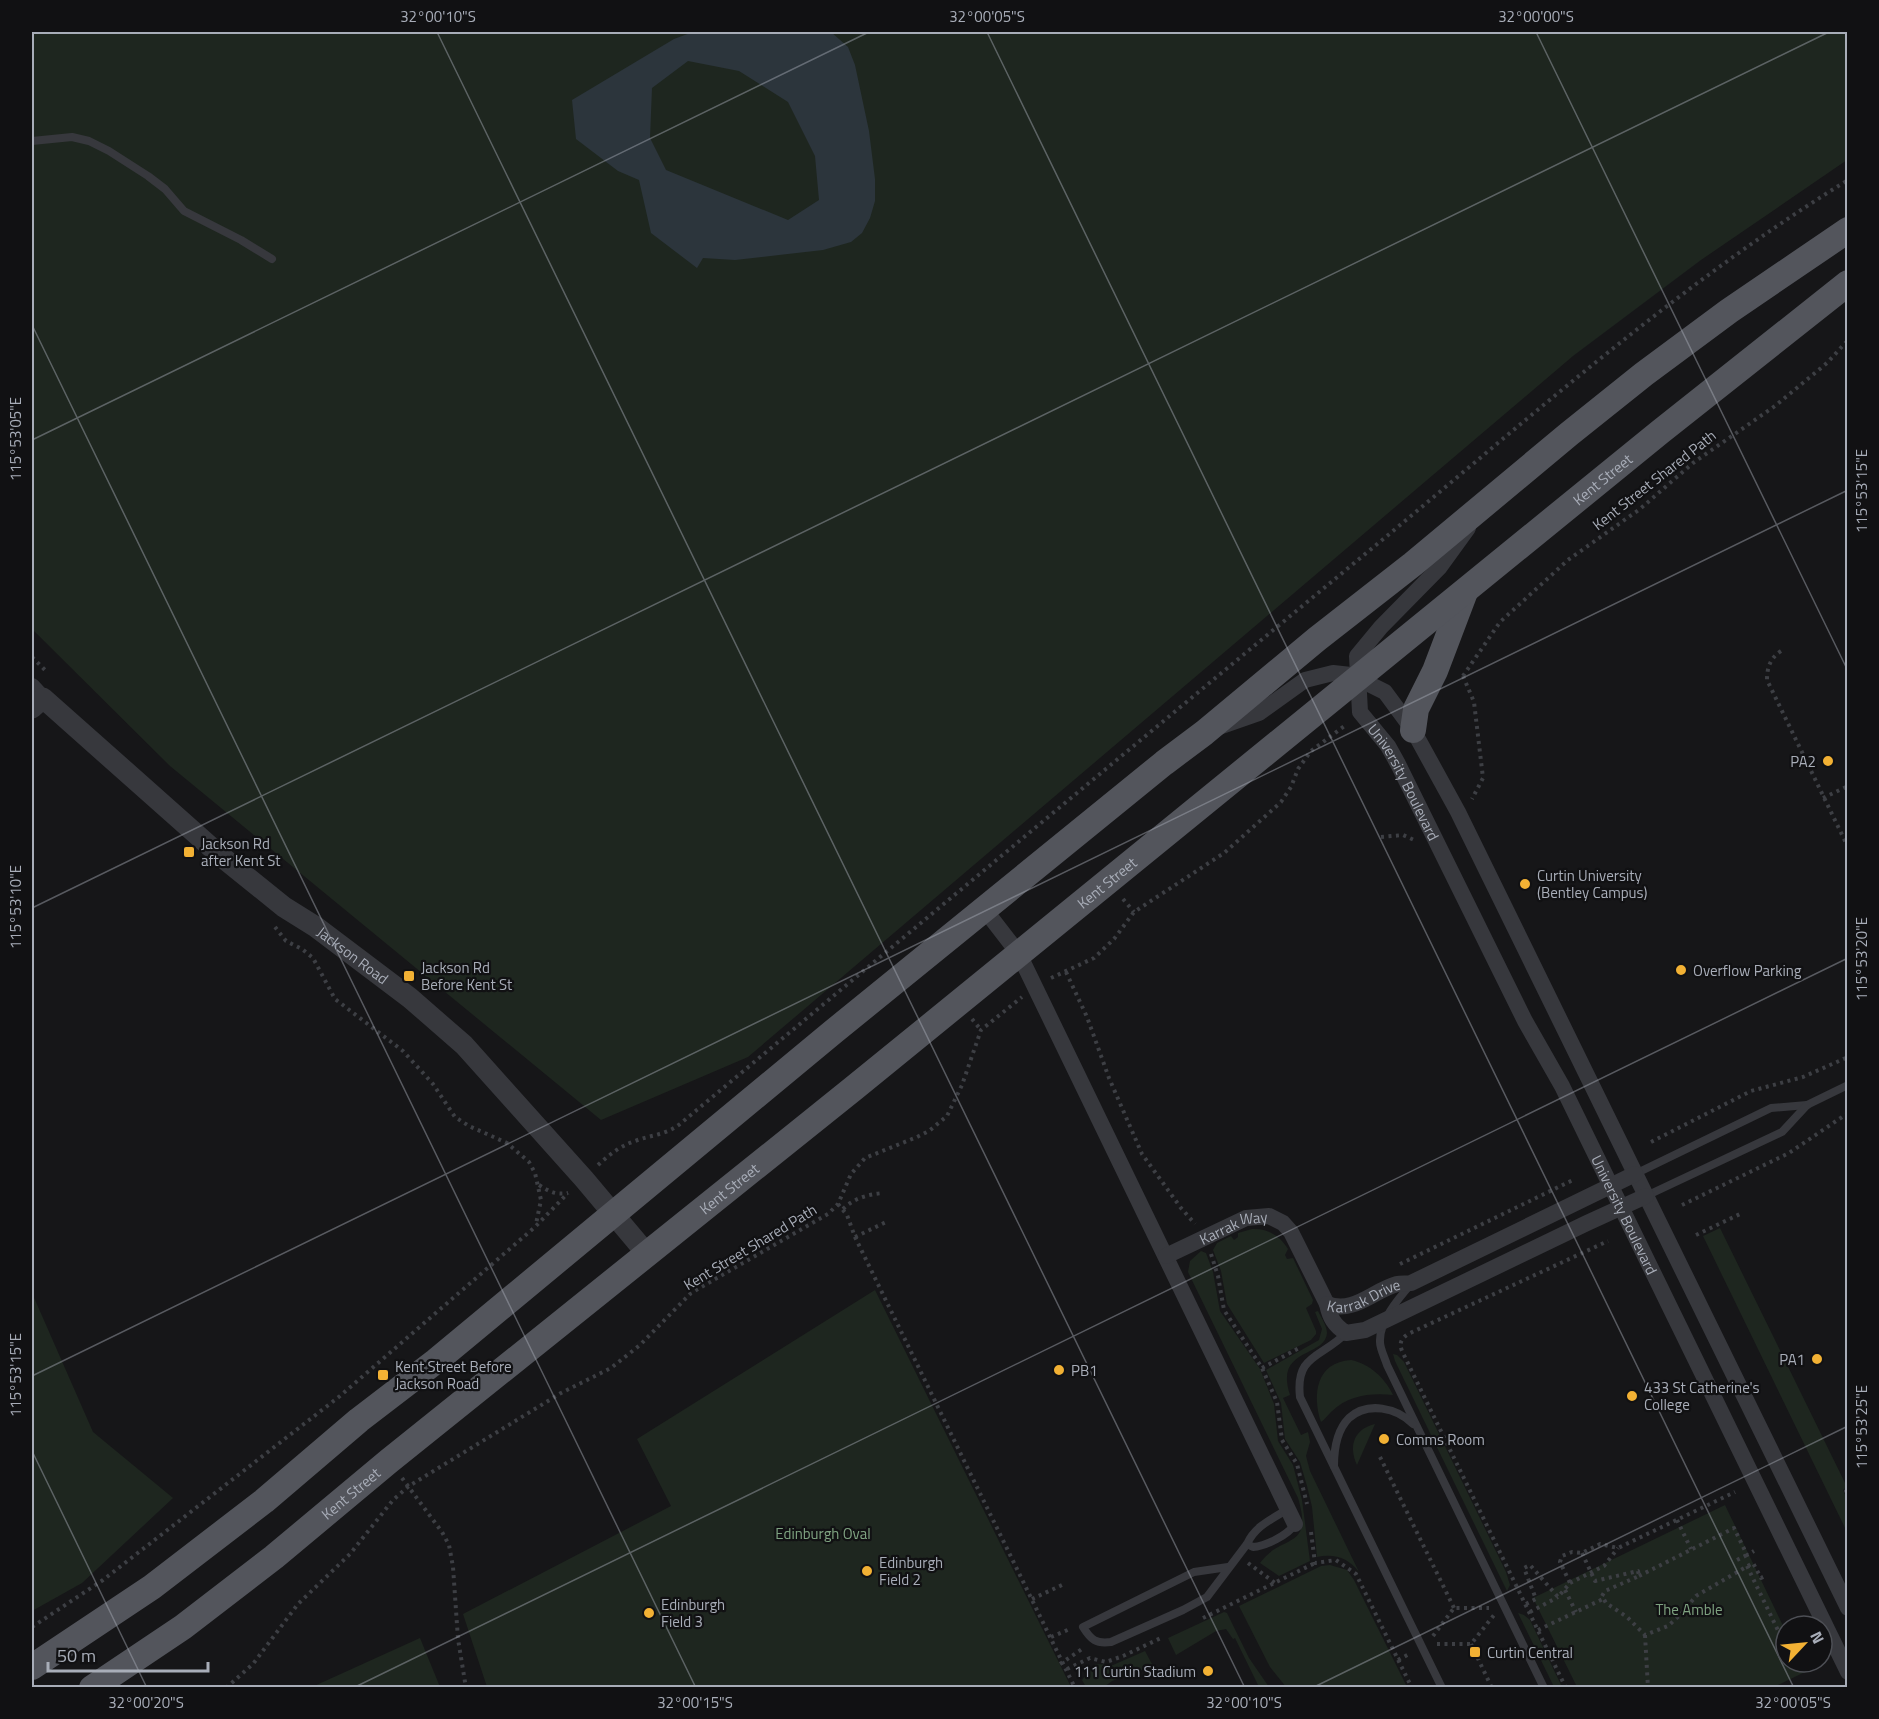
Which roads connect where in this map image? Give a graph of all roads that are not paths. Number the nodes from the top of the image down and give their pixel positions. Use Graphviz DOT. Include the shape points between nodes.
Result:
graph roads {
  1 [pos="32,141"];
  2 [pos="1848,230"];
  3 [pos="272,259"];
  4 [pos="1848,283"];
  5 [pos="1488,501"];
  6 [pos="1467,589"];
  7 [pos="1358,678"];
  8 [pos="35,697"];
  9 [pos="1413,730"];
  10 [pos="1204,733"];
  11 [pos="985,910"];
  12 [pos="1019,954"];
  13 [pos="1848,1085"];
  14 [pos="1807,1105"];
  15 [pos="1635,1174"];
  16 [pos="1611,1186"];
  17 [pos="1646,1196"];
  18 [pos="1622,1207"];
  19 [pos="614,1214"];
  20 [pos="647,1254"];
  21 [pos="1166,1256"];
  22 [pos="1411,1283"];
  23 [pos="1327,1304"];
  24 [pos="1386,1319"];
  25 [pos="1346,1333"];
  26 [pos="1419,1431"];
  27 [pos="1335,1469"];
  28 [pos="1298,1518"];
  29 [pos="1247,1544"];
  30 [pos="1228,1567"];
  31 [pos="1848,1608"];
  32 [pos="32,1667"];
  33 [pos="1848,1672"];
  34 [pos="92,1688"];
  35 [pos="1442,1688"];
  36 [pos="1544,1688"];
  1 -- 3 [label="lane" via="72,137 89,141 148,176 184,211"];
  2 -- 5 [label="main road" via="1728,311"];
  4 -- 6 [label="main road, Kent Street"];
  5 -- 7 [label="street" via="1439,568 1357,656"];
  5 -- 10 [label="main road"];
  6 -- 7 [label="main road, Kent Street"];
  6 -- 9 [label="main road" via="1416,709"];
  7 -- 9 [label="street, University Boulevard" via="1385,692"];
  7 -- 10 [label="street" via="1333,673 1305,680 1259,712"];
  7 -- 12 [label="main road, Kent Street"];
  7 -- 16 [label="street, University Boulevard" via="1360,712 1398,764"];
  8 -- 19 [label="street, Jackson Road" via="222,857 410,998 464,1045"];
  9 -- 15 [label="street, University Boulevard" via="1458,812"];
  10 -- 11 [label="main road"];
  11 -- 12 [label="street"];
  11 -- 19 [label="main road"];
  12 -- 20 [label="main road, Kent Street"];
  12 -- 21 [label="street"];
  13 -- 14 [label="lane"];
  14 -- 15 [label="lane" via="1771,1108"];
  14 -- 17 [label="lane" via="1782,1132"];
  15 -- 16 [label="street, Karrak Drive"];
  15 -- 17 [label="street, University Boulevard"];
  16 -- 18 [label="street, University Boulevard"];
  16 -- 22 [label="street, Karrak Drive"];
  17 -- 18 [label="street, Karrak Drive"];
  17 -- 31 [label="street, University Boulevard"];
  18 -- 24 [label="street, Karrak Drive"];
  18 -- 33 [label="street, University Boulevard"];
  19 -- 20 [label="street, Jackson Road"];
  19 -- 32 [label="main road" via="264,1501 152,1587"];
  20 -- 34 [label="main road, Kent Street" via="274,1557 183,1627"];
  21 -- 23 [label="street, Karrak Way" via="1246,1218 1262,1216 1277,1220 1291,1232"];
  21 -- 28 [label="street"];
  22 -- 23 [label="street, Karrak Drive" via="1398,1284 1347,1307"];
  22 -- 24 [label="lane"];
  23 -- 25 [label="street, Karrak Drive" via="1335,1326"];
  24 -- 25 [label="street, Karrak Drive" via="1365,1330"];
  24 -- 26 [label="lane" via="1380,1342"];
  25 -- 27 [label="lane" via="1304,1366 1299,1382 1300,1397"];
  26 -- 27 [label="lane" via="1407,1417 1395,1411 1363,1410 1350,1417 1339,1434"];
  26 -- 36 [label="lane"];
  27 -- 35 [label="lane"];
  28 -- 29 [label="lane" via="1259,1527"];
  28 -- 29 [label="lane" via="1290,1530 1259,1547"];
  29 -- 30 [label="lane"];
  30 -- 30 [label="lane" via="1194,1572 1083,1627 1090,1639 1111,1642 1207,1597"];
}
